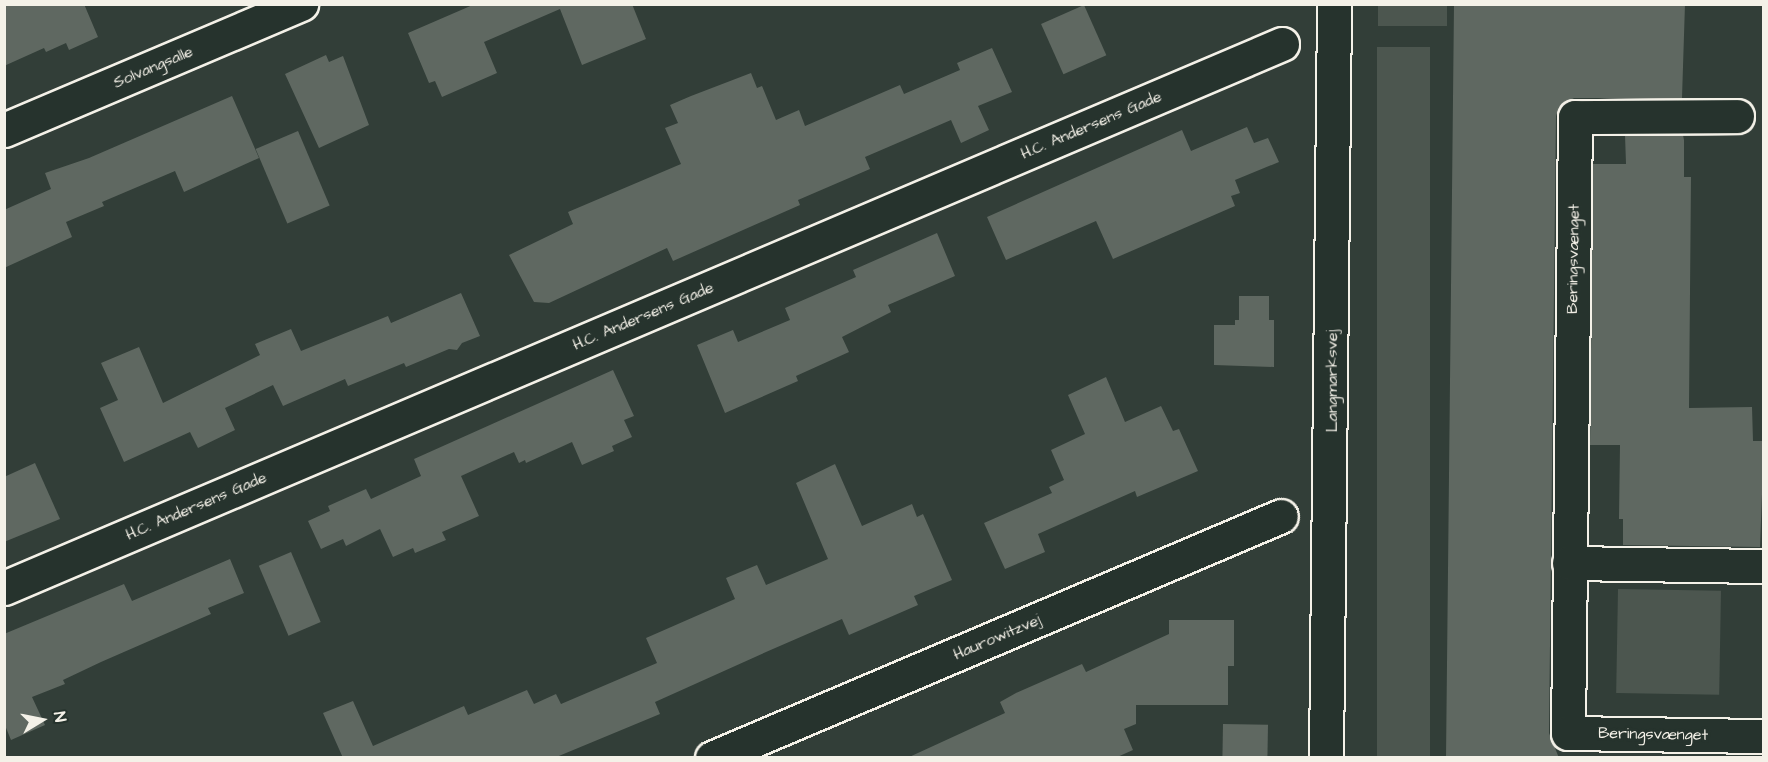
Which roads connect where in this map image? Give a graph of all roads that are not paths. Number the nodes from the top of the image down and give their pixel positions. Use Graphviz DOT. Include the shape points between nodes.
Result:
graph roads {
  1 [pos="301,4"];
  2 [pos="1334,4"];
  3 [pos="1282,44"];
  4 [pos="1737,116"];
  5 [pos="4,130"];
  6 [pos="1281,516"];
  7 [pos="1569,563"];
  8 [pos="1764,566"];
  9 [pos="4,588"];
  10 [pos="1764,736"];
  11 [pos="712,758"];
  12 [pos="1326,758"];
  1 -- 5 [label="street, Solvangsalle"];
  2 -- 12 [label="street, Langmarksvej"];
  3 -- 9 [label="street, H.C. Andersens Gade"];
  4 -- 7 [label="street, Beringsvænget" via="1575,117"];
  6 -- 11 [label="street, Haurowitzvej"];
  7 -- 8 [label="street"];
  7 -- 10 [label="street, Beringsvænget" via="1568,733"];
}
